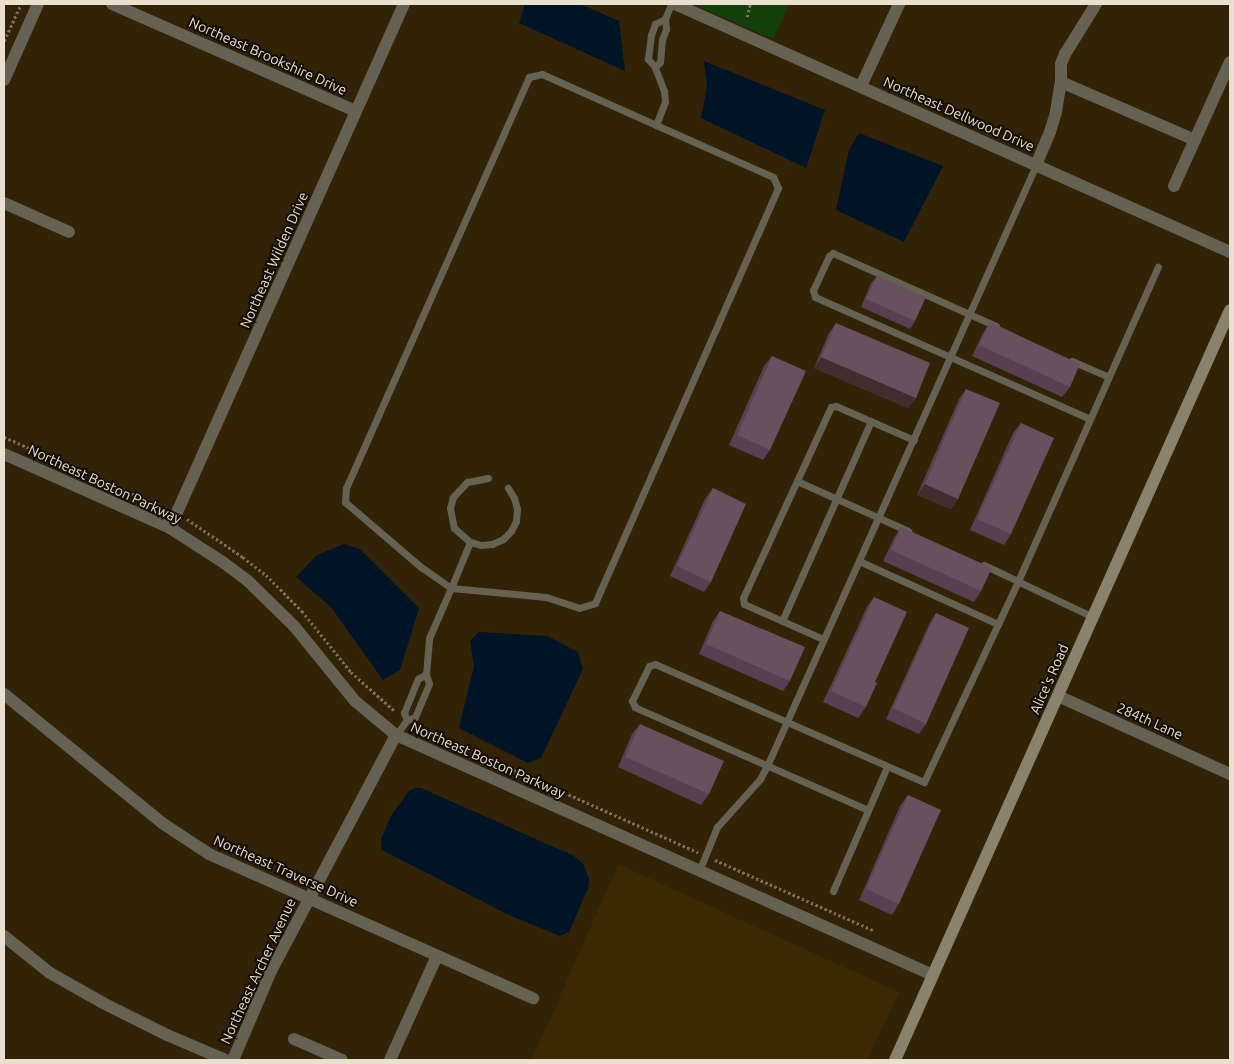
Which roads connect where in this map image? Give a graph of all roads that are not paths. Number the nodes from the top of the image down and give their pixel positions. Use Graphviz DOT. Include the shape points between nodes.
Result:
graph roads {
  1 [pos="38,4"];
  2 [pos="112,4"];
  3 [pos="404,4"];
  4 [pos="671,4"];
  5 [pos="675,4"];
  6 [pos="899,4"];
  7 [pos="1096,4"];
  8 [pos="664,19"];
  9 [pos="1230,62"];
  10 [pos="655,67"];
  11 [pos="4,80"];
  12 [pos="1061,82"];
  13 [pos="861,86"];
  14 [pos="356,112"];
  15 [pos="656,125"];
  16 [pos="1195,140"];
  17 [pos="1036,165"];
  18 [pos="1174,186"];
  19 [pos="4,203"];
  20 [pos="69,232"];
  21 [pos="1230,252"];
  22 [pos="1158,267"];
  23 [pos="1230,310"];
  24 [pos="969,314"];
  25 [pos="1004,330"];
  26 [pos="950,357"];
  27 [pos="1065,358"];
  28 [pos="1109,377"];
  29 [pos="1090,419"];
  30 [pos="871,421"];
  31 [pos="914,440"];
  32 [pos="4,454"];
  33 [pos="488,478"];
  34 [pos="797,481"];
  35 [pos="508,488"];
  36 [pos="836,499"];
  37 [pos="879,518"];
  38 [pos="170,528"];
  39 [pos="914,534"];
  40 [pos="470,542"];
  41 [pos="859,561"];
  42 [pos="974,561"];
  43 [pos="1018,581"];
  44 [pos="451,588"];
  45 [pos="1094,616"];
  46 [pos="782,621"];
  47 [pos="998,624"];
  48 [pos="823,640"];
  49 [pos="426,674"];
  50 [pos="4,694"];
  51 [pos="1058,696"];
  52 [pos="407,720"];
  53 [pos="786,722"];
  54 [pos="396,735"];
  55 [pos="767,766"];
  56 [pos="887,767"];
  57 [pos="1230,774"];
  58 [pos="868,810"];
  59 [pos="699,871"];
  60 [pos="833,891"];
  61 [pos="308,897"];
  62 [pos="4,936"];
  63 [pos="437,956"];
  64 [pos="933,975"];
  65 [pos="533,998"];
  66 [pos="294,1039"];
  67 [pos="226,1060"];
  68 [pos="233,1060"];
  69 [pos="342,1060"];
  70 [pos="390,1060"];
  71 [pos="895,1060"];
  1 -- 11 [label="street"];
  2 -- 14 [label="street, Northeast Brookshire Drive"];
  3 -- 14 [label="street, Northeast Wilden Drive"];
  4 -- 8 [label="lane"];
  5 -- 13 [label="street, Northeast Dellwood Drive"];
  6 -- 13 [label="street"];
  7 -- 12 [label="street" via="1065,54"];
  8 -- 10 [label="lane" via="666,29 660,62"];
  8 -- 10 [label="lane" via="655,24 651,35 648,59"];
  9 -- 16 [label="street"];
  10 -- 15 [label="lane" via="665,102"];
  12 -- 16 [label="street"];
  12 -- 17 [label="street" via="1050,132"];
  13 -- 17 [label="street, Northeast Dellwood Drive"];
  14 -- 38 [label="street, Northeast Wilden Drive"];
  15 -- 44 [label="lane" via="542,74 529,77 362,451 346,488 345,502 422,568"];
  15 -- 44 [label="lane" via="773,177 778,188 595,602 579,608 546,597"];
  16 -- 18 [label="street"];
  17 -- 21 [label="street, Northeast Dellwood Drive"];
  17 -- 24 [label="lane"];
  19 -- 20 [label="street"];
  22 -- 28 [label="lane"];
  23 -- 45 [label="main road, Alice's Road"];
  24 -- 25 [label="lane"];
  24 -- 26 [label="lane"];
  24 -- 26 [label="lane" via="833,253 813,290 815,297"];
  26 -- 29 [label="lane"];
  26 -- 31 [label="lane"];
  27 -- 28 [label="lane"];
  28 -- 29 [label="lane"];
  29 -- 43 [label="lane"];
  30 -- 31 [label="lane"];
  30 -- 34 [label="lane" via="836,406 830,407"];
  30 -- 36 [label="lane"];
  31 -- 37 [label="lane"];
  32 -- 38 [label="street, Northeast Boston Parkway"];
  33 -- 40 [label="lane" via="463,485 453,497 450,508 454,528"];
  34 -- 36 [label="lane"];
  34 -- 46 [label="lane" via="742,601"];
  35 -- 40 [label="lane" via="517,509 511,531 492,544"];
  36 -- 37 [label="lane"];
  36 -- 46 [label="lane"];
  37 -- 39 [label="lane"];
  37 -- 41 [label="lane"];
  38 -- 54 [label="street, Northeast Boston Parkway" via="248,580 294,626 355,701"];
  40 -- 44 [label="lane"];
  41 -- 47 [label="lane"];
  41 -- 48 [label="lane"];
  42 -- 43 [label="lane"];
  43 -- 45 [label="lane"];
  43 -- 47 [label="lane"];
  44 -- 49 [label="lane" via="429,638"];
  45 -- 51 [label="main road, Alice's Road"];
  46 -- 48 [label="lane"];
  47 -- 56 [label="lane" via="927,779 920,782"];
  48 -- 53 [label="lane"];
  49 -- 52 [label="lane" via="418,679 404,713"];
  49 -- 52 [label="lane" via="429,684 415,717"];
  50 -- 61 [label="street, Northeast Traverse Drive" via="162,823 209,854"];
  51 -- 57 [label="street, 284th Lane"];
  51 -- 64 [label="main road, Alice's Road"];
  52 -- 54 [label="lane"];
  53 -- 55 [label="lane"];
  53 -- 55 [label="lane" via="655,664 649,666 632,701 635,707"];
  53 -- 56 [label="lane"];
  54 -- 59 [label="street, Northeast Boston Parkway"];
  54 -- 61 [label="street, Northeast Archer Avenue"];
  55 -- 58 [label="lane"];
  55 -- 59 [label="lane" via="756,785 717,828"];
  56 -- 58 [label="lane"];
  58 -- 60 [label="lane"];
  59 -- 64 [label="street, Northeast Boston Parkway"];
  61 -- 63 [label="street, Northeast Traverse Drive"];
  61 -- 68 [label="street, Northeast Archer Avenue"];
  62 -- 67 [label="street" via="50,973 166,1035"];
  63 -- 65 [label="street, Northeast Traverse Drive"];
  63 -- 70 [label="street"];
  64 -- 71 [label="main road, Alice's Road"];
  66 -- 69 [label="street"];
}
